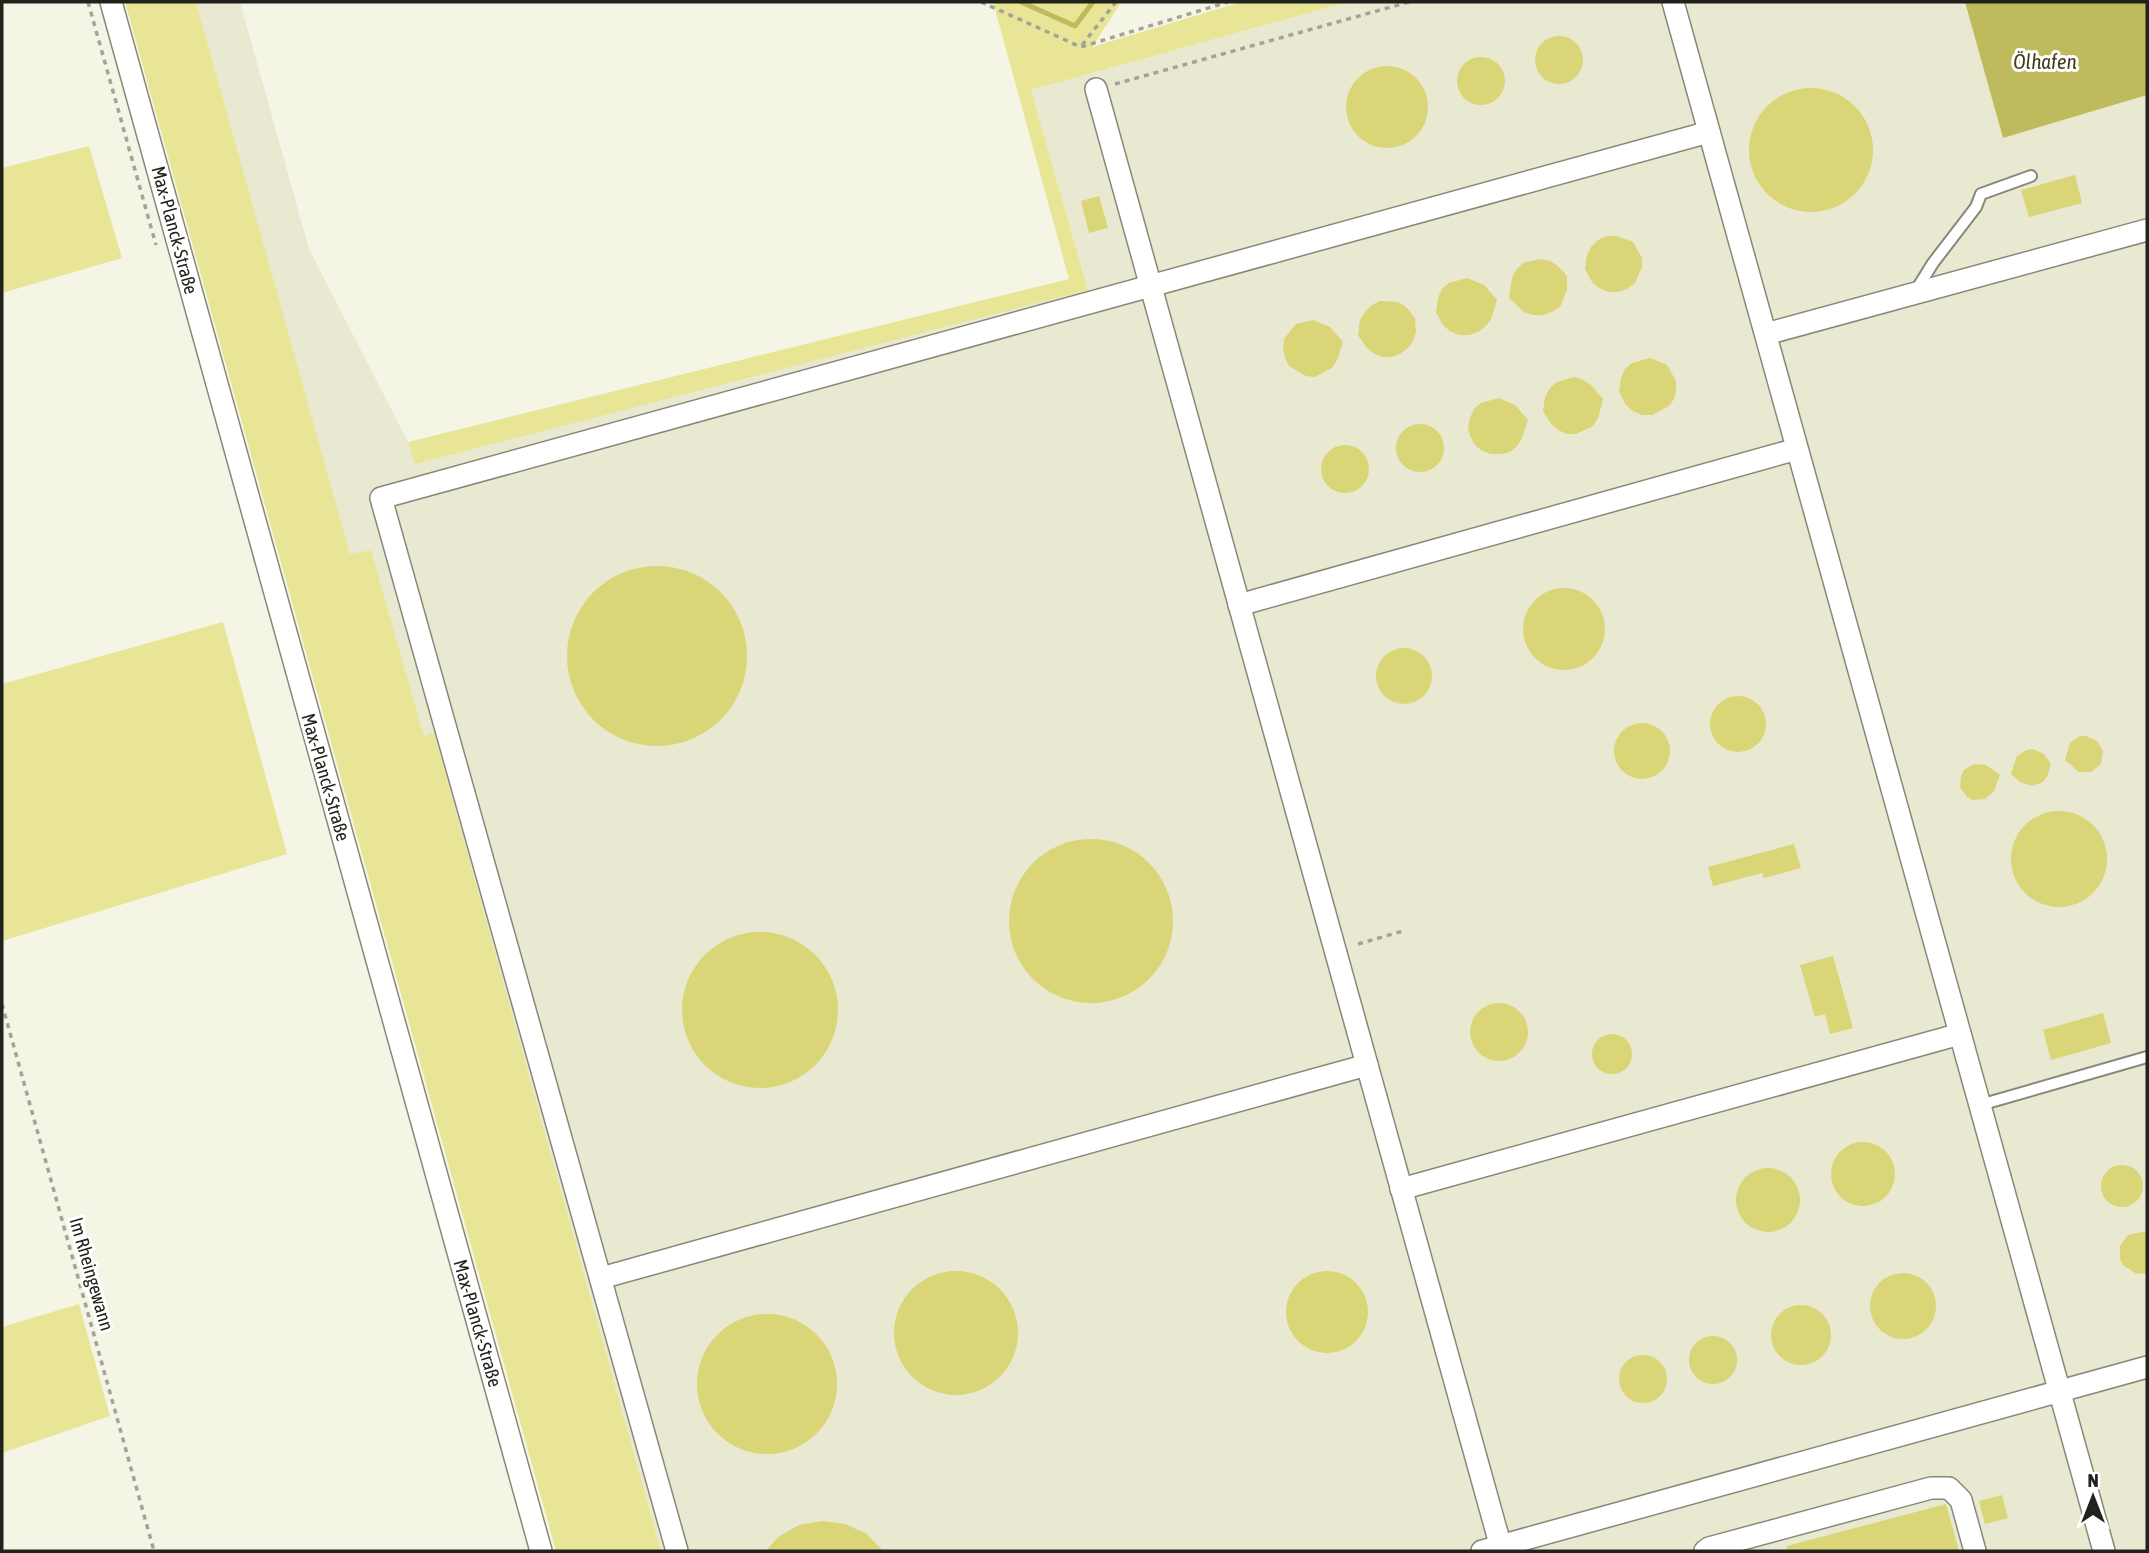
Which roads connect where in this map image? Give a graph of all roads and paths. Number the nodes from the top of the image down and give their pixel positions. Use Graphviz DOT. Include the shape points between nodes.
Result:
graph roads {
  1 [pos="111,2"];
  2 [pos="981,2"];
  3 [pos="1116,2"];
  4 [pos="1227,2"];
  5 [pos="1409,2"];
  6 [pos="1673,2"];
  7 [pos="1081,47"];
  8 [pos="1096,89"];
  9 [pos="1709,132"];
  10 [pos="2031,176"];
  11 [pos="2147,230"];
  12 [pos="1151,287"];
  13 [pos="1913,294"];
  14 [pos="1766,334"];
  15 [pos="1797,449"];
  16 [pos="1239,605"];
  17 [pos="1403,931"];
  18 [pos="1358,944"];
  19 [pos="2,1004"];
  20 [pos="1960,1034"];
  21 [pos="2147,1056"];
  22 [pos="1367,1065"];
  23 [pos="1980,1105"];
  24 [pos="1401,1189"];
  25 [pos="601,1278"];
  26 [pos="2147,1367"];
  27 [pos="2060,1392"];
  28 [pos="1495,1550"];
  29 [pos="154,1551"];
  30 [pos="541,1551"];
  31 [pos="677,1551"];
  32 [pos="1704,1551"];
  33 [pos="1975,1551"];
  34 [pos="2104,1551"];
  1 -- 30 [label="street, Max-Planck-Straße"];
  2 -- 7 [label="path"];
  3 -- 7 [label="path"];
  4 -- 7 [label="path"];
  5 -- 8 [label="path"];
  6 -- 9 [label="street"];
  8 -- 12 [label="street"];
  9 -- 12 [label="street"];
  9 -- 14 [label="street"];
  10 -- 13 [label="lane" via="1981,194"];
  11 -- 13 [label="street"];
  12 -- 16 [label="street"];
  12 -- 25 [label="street" via="382,498"];
  13 -- 14 [label="street"];
  14 -- 15 [label="street"];
  15 -- 16 [label="street"];
  15 -- 20 [label="street"];
  16 -- 22 [label="street"];
  17 -- 18 [label="path"];
  19 -- 29 [label="path, Im Rheingewann"];
  20 -- 23 [label="street"];
  20 -- 24 [label="street"];
  21 -- 23 [label="lane"];
  22 -- 24 [label="street"];
  22 -- 25 [label="street"];
  23 -- 27 [label="street"];
  24 -- 28 [label="street"];
  25 -- 31 [label="street"];
  26 -- 27 [label="street"];
  27 -- 28 [label="street"];
  27 -- 34 [label="street"];
  32 -- 33 [label="street" via="1931,1488 1949,1488 1961,1500"];
}
